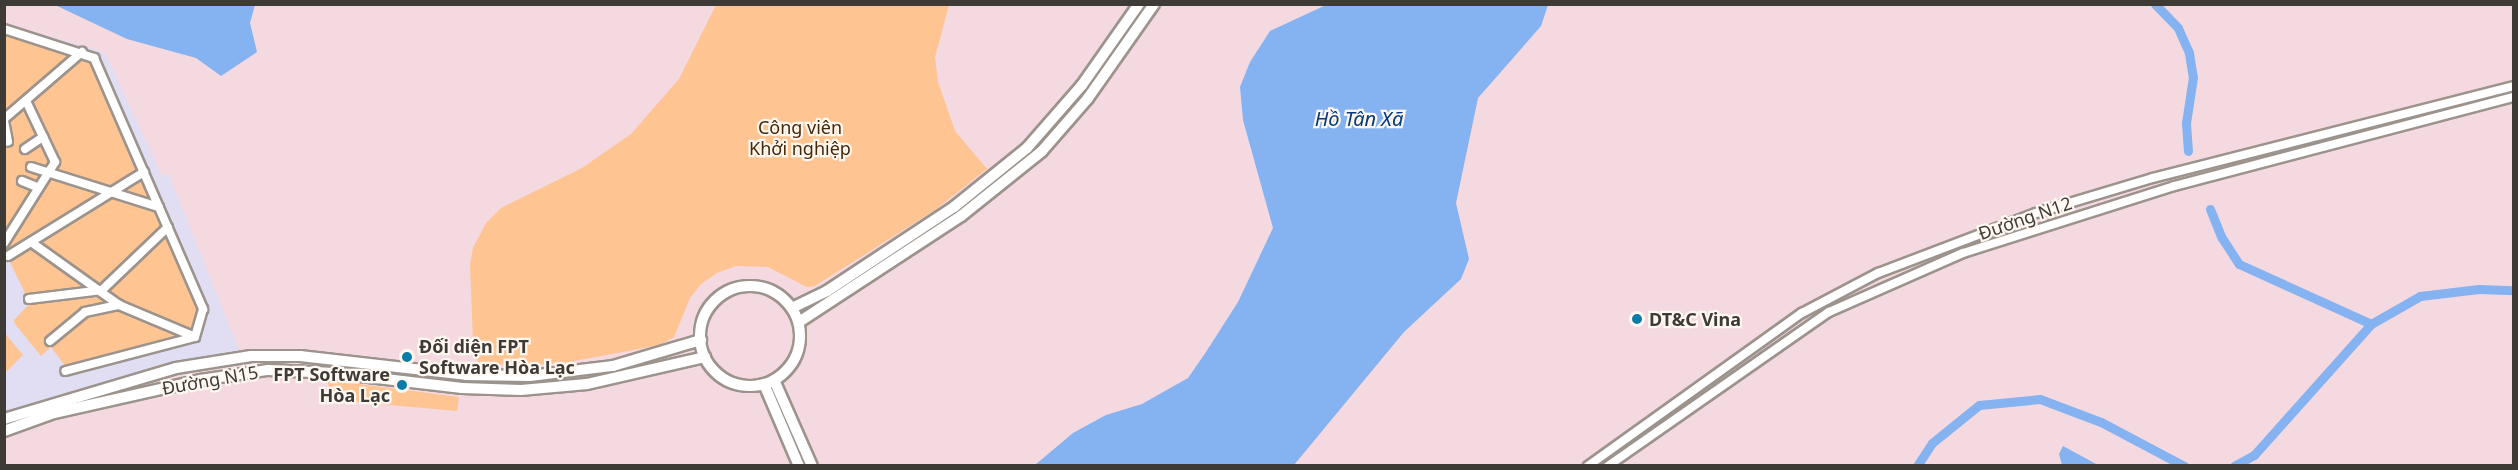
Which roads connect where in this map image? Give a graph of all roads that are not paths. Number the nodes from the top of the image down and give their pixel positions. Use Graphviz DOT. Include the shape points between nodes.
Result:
graph roads {
  1 [pos="1139,4"];
  2 [pos="1154,4"];
  3 [pos="4,29"];
  4 [pos="1109,47"];
  5 [pos="82,52"];
  6 [pos="1119,54"];
  7 [pos="2514,86"];
  8 [pos="2514,97"];
  9 [pos="26,101"];
  10 [pos="4,120"];
  11 [pos="43,137"];
  12 [pos="9,142"];
  13 [pos="25,149"];
  14 [pos="31,167"];
  15 [pos="49,172"];
  16 [pos="144,172"];
  17 [pos="22,181"];
  18 [pos="39,188"];
  19 [pos="112,192"];
  20 [pos="159,207"];
  21 [pos="168,227"];
  22 [pos="32,242"];
  23 [pos="4,243"];
  24 [pos="8,256"];
  25 [pos="98,290"];
  26 [pos="29,299"];
  27 [pos="119,305"];
  28 [pos="792,308"];
  29 [pos="799,322"];
  30 [pos="195,337"];
  31 [pos="701,339"];
  32 [pos="50,341"];
  33 [pos="705,357"];
  34 [pos="65,371"];
  35 [pos="769,382"];
  36 [pos="4,419"];
  37 [pos="4,431"];
  38 [pos="1611,449"];
  39 [pos="1618,463"];
  40 [pos="799,465"];
  41 [pos="812,465"];
  42 [pos="1588,465"];
  43 [pos="1608,465"];
  1 -- 4 [label="street"];
  2 -- 6 [label="street"];
  3 -- 5 [label="street"];
  4 -- 6 [label="street"];
  4 -- 28 [label="street" via="1055,119 985,184 827,291"];
  5 -- 9 [label="street"];
  5 -- 16 [label="street" via="98,65"];
  6 -- 29 [label="street" via="1088,98 1042,151 1009,179 961,216"];
  7 -- 38 [label="street, Đường N12" via="2153,178 2036,213 1878,273 1802,313"];
  8 -- 39 [label="street, Đường N12" via="2174,186 1963,253 1828,312"];
  9 -- 10 [label="street"];
  9 -- 11 [label="street"];
  10 -- 12 [label="street"];
  11 -- 13 [label="street"];
  11 -- 15 [label="street" via="55,162"];
  14 -- 15 [label="street"];
  15 -- 18 [label="street"];
  15 -- 19 [label="street"];
  16 -- 19 [label="street"];
  16 -- 20 [label="street"];
  17 -- 18 [label="street"];
  18 -- 23 [label="street"];
  19 -- 20 [label="street"];
  19 -- 22 [label="street"];
  20 -- 21 [label="street"];
  21 -- 25 [label="street"];
  21 -- 30 [label="street" via="203,309"];
  22 -- 24 [label="street"];
  22 -- 25 [label="street"];
  25 -- 26 [label="street"];
  25 -- 27 [label="street"];
  27 -- 30 [label="street"];
  27 -- 32 [label="street" via="85,312"];
  28 -- 29 [label="street"];
  28 -- 31 [label="street" via="766,288 732,289 706,312"];
  29 -- 35 [label="street" via="797,353 790,367"];
  30 -- 34 [label="street"];
  31 -- 33 [label="street"];
  31 -- 36 [label="street, Đường N15" via="613,366 530,376 466,375 300,356 251,356 176,368"];
  33 -- 35 [label="street" via="732,382"];
  33 -- 37 [label="street, Đường N15" via="587,384 521,390 462,388 334,372 268,370 200,380 65,411"];
  35 -- 40 [label="street"];
  35 -- 41 [label="street"];
  38 -- 39 [label="street"];
  38 -- 42 [label="street, Đường N12"];
  39 -- 43 [label="street, Đường N12"];
}
